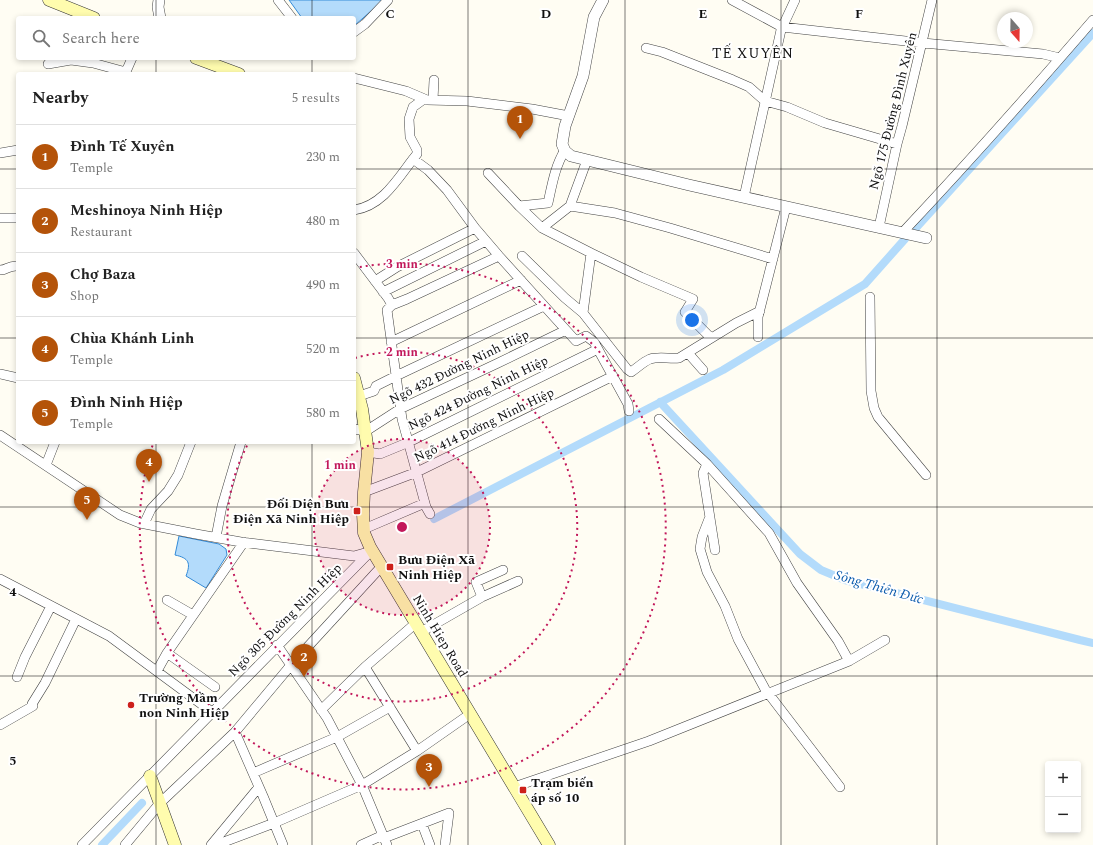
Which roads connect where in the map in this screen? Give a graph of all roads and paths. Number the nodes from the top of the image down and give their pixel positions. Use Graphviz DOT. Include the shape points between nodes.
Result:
graph roads {
  1 [pos="49,0"];
  2 [pos="159,0"];
  3 [pos="278,0"];
  4 [pos="388,0"];
  5 [pos="603,0"];
  6 [pos="732,0"];
  7 [pos="795,0"];
  8 [pos="932,0"];
  9 [pos="89,16"];
  10 [pos="160,16"];
  11 [pos="290,16"];
  12 [pos="1093,20"];
  13 [pos="782,27"];
  14 [pos="356,31"];
  15 [pos="923,43"];
  16 [pos="646,48"];
  17 [pos="1060,58"];
  18 [pos="71,60"];
  19 [pos="71,60"];
  20 [pos="131,60"];
  21 [pos="201,60"];
  22 [pos="48,64"];
  23 [pos="123,72"];
  24 [pos="126,72"];
  25 [pos="234,72"];
  26 [pos="356,78"];
  27 [pos="434,80"];
  28 [pos="429,99"];
  29 [pos="765,100"];
  30 [pos="569,116"];
  31 [pos="897,144"];
  32 [pos="16,150"];
  33 [pos="565,150"];
  34 [pos="0,153"];
  35 [pos="415,156"];
  36 [pos="587,160"];
  37 [pos="488,173"];
  38 [pos="744,197"];
  39 [pos="519,206"];
  40 [pos="570,206"];
  41 [pos="786,207"];
  42 [pos="356,210"];
  43 [pos="0,218"];
  44 [pos="16,218"];
  45 [pos="879,227"];
  46 [pos="475,228"];
  47 [pos="542,228"];
  48 [pos="903,232"];
  49 [pos="926,238"];
  50 [pos="486,241"];
  51 [pos="591,253"];
  52 [pos="356,256"];
  53 [pos="499,256"];
  54 [pos="522,256"];
  55 [pos="773,259"];
  56 [pos="16,266"];
  57 [pos="0,270"];
  58 [pos="520,280"];
  59 [pos="376,281"];
  60 [pos="383,292"];
  61 [pos="870,297"];
  62 [pos="392,305"];
  63 [pos="544,306"];
  64 [pos="760,312"];
  65 [pos="583,313"];
  66 [pos="566,330"];
  67 [pos="758,337"];
  68 [pos="711,338"];
  69 [pos="391,342"];
  70 [pos="598,348"];
  71 [pos="688,353"];
  72 [pos="703,370"];
  73 [pos="0,374"];
  74 [pos="396,376"];
  75 [pos="613,376"];
  76 [pos="16,378"];
  77 [pos="356,385"];
  78 [pos="359,396"];
  79 [pos="400,409"];
  80 [pos="629,411"];
  81 [pos="659,419"];
  82 [pos="360,430"];
  83 [pos="0,435"];
  84 [pos="409,442"];
  85 [pos="54,444"];
  86 [pos="190,444"];
  87 [pos="240,444"];
  88 [pos="368,452"];
  89 [pos="707,464"];
  90 [pos="46,465"];
  91 [pos="417,472"];
  92 [pos="926,475"];
  93 [pos="364,492"];
  94 [pos="425,503"];
  95 [pos="430,514"];
  96 [pos="710,519"];
  97 [pos="144,524"];
  98 [pos="364,529"];
  99 [pos="216,537"];
  100 [pos="244,542"];
  101 [pos="372,550"];
  102 [pos="715,550"];
  103 [pos="382,567"];
  104 [pos="502,570"];
  105 [pos="0,579"];
  106 [pos="518,582"];
  107 [pos="482,597"];
  108 [pos="166,600"];
  109 [pos="51,606"];
  110 [pos="193,615"];
  111 [pos="76,619"];
  112 [pos="418,628"];
  113 [pos="885,640"];
  114 [pos="277,645"];
  115 [pos="168,653"];
  116 [pos="849,661"];
  117 [pos="291,665"];
  118 [pos="366,667"];
  119 [pos="157,672"];
  120 [pos="17,677"];
  121 [pos="215,687"];
  122 [pos="768,693"];
  123 [pos="390,707"];
  124 [pos="321,710"];
  125 [pos="212,712"];
  126 [pos="470,714"];
  127 [pos="0,725"];
  128 [pos="235,732"];
  129 [pos="337,737"];
  130 [pos="417,751"];
  131 [pos="253,773"];
  132 [pos="150,776"];
  133 [pos="362,785"];
  134 [pos="259,787"];
  135 [pos="514,787"];
  136 [pos="840,787"];
  137 [pos="160,803"];
  138 [pos="274,823"];
  139 [pos="422,824"];
  140 [pos="384,839"];
  141 [pos="82,845"];
  142 [pos="124,845"];
  143 [pos="175,845"];
  144 [pos="211,845"];
  145 [pos="216,845"];
  146 [pos="283,845"];
  147 [pos="360,845"];
  148 [pos="430,845"];
  149 [pos="445,845"];
  150 [pos="549,845"];
  1 -- 9 [label="main road"];
  2 -- 10 [label="street"];
  3 -- 11 [label="street"];
  4 -- 14 [label="street"];
  5 -- 30 [label="street" via="594,17 583,76"];
  6 -- 13 [label="street"];
  7 -- 13 [label="street"];
  8 -- 15 [label="street, Ngõ 175 Đường Đình Xuyên"];
  12 -- 17 [label="street"];
  13 -- 15 [label="street"];
  13 -- 29 [label="street"];
  15 -- 17 [label="street" via="1042,54"];
  15 -- 31 [label="street, Ngõ 175 Đường Đình Xuyên"];
  16 -- 29 [label="street" via="733,80 749,87"];
  17 -- 48 [label="street"];
  18 -- 23 [label="street" via="93,63"];
  19 -- 22 [label="street"];
  20 -- 24 [label="street"];
  21 -- 25 [label="main road"];
  26 -- 28 [label="street"];
  27 -- 28 [label="street"];
  28 -- 30 [label="street" via="467,101"];
  28 -- 35 [label="street" via="413,107 409,119 410,137 416,147"];
  29 -- 31 [label="street" via="825,123"];
  29 -- 38 [label="street"];
  30 -- 33 [label="street" via="562,144"];
  31 -- 45 [label="street, Ngõ 175 Đường Đình Xuyên"];
  32 -- 34 [label="street"];
  33 -- 36 [label="street" via="571,156"];
  33 -- 39 [label="street" via="560,158 548,203"];
  35 -- 42 [label="street" via="387,193 362,209"];
  35 -- 46 [label="street" via="447,190"];
  36 -- 38 [label="street"];
  36 -- 40 [label="street"];
  37 -- 39 [label="street"];
  38 -- 41 [label="street"];
  39 -- 47 [label="street"];
  40 -- 47 [label="street"];
  40 -- 55 [label="street" via="670,228"];
  41 -- 45 [label="street"];
  41 -- 55 [label="street"];
  43 -- 44 [label="street"];
  45 -- 48 [label="street"];
  46 -- 50 [label="street"];
  46 -- 59 [label="street" via="396,267"];
  47 -- 51 [label="street"];
  48 -- 49 [label="street"];
  50 -- 53 [label="street"];
  50 -- 60 [label="street"];
  51 -- 65 [label="street"];
  51 -- 68 [label="street" via="693,299 685,312"];
  52 -- 59 [label="street"];
  53 -- 58 [label="street"];
  53 -- 62 [label="street"];
  54 -- 65 [label="street"];
  55 -- 64 [label="street"];
  56 -- 57 [label="street"];
  58 -- 63 [label="street"];
  58 -- 69 [label="street"];
  59 -- 60 [label="street"];
  60 -- 62 [label="street"];
  61 -- 92 [label="street" via="871,391 874,408 878,417"];
  62 -- 69 [label="street" via="387,310"];
  63 -- 66 [label="street"];
  63 -- 74 [label="street"];
  64 -- 67 [label="street"];
  64 -- 68 [label="street" via="750,315"];
  65 -- 71 [label="street" via="631,372 649,359 679,358"];
  66 -- 70 [label="street" via="576,341 586,336"];
  66 -- 79 [label="street, Ngõ 432 Đường Ninh Hiệp"];
  68 -- 71 [label="street"];
  69 -- 74 [label="street"];
  70 -- 75 [label="street"];
  70 -- 84 [label="street, Ngõ 424 Đường Ninh Hiệp"];
  71 -- 72 [label="street"];
  73 -- 76 [label="street"];
  74 -- 78 [label="street" via="376,386 374,391"];
  74 -- 79 [label="street"];
  75 -- 80 [label="street" via="628,404"];
  75 -- 91 [label="street, Ngõ 414 Đường Ninh Hiệp"];
  77 -- 78 [label="main road, Ninh Hiep Road"];
  78 -- 82 [label="main road, Ninh Hiep Road"];
  79 -- 82 [label="street, Ngõ 432 Đường Ninh Hiệp"];
  79 -- 84 [label="street"];
  81 -- 89 [label="street"];
  82 -- 88 [label="main road, Ninh Hiep Road"];
  83 -- 90 [label="street"];
  84 -- 88 [label="street, Ngõ 424 Đường Ninh Hiệp" via="380,454"];
  84 -- 91 [label="street"];
  85 -- 90 [label="street"];
  86 -- 97 [label="street" via="178,475 168,491 151,509"];
  87 -- 99 [label="street" via="222,506"];
  88 -- 93 [label="main road, Ninh Hiep Road"];
  89 -- 96 [label="street" via="703,473"];
  89 -- 116 [label="street" via="769,533 797,583 838,640"];
  90 -- 97 [label="street" via="120,515"];
  91 -- 93 [label="street, Ngõ 414 Đường Ninh Hiệp"];
  91 -- 94 [label="street"];
  93 -- 98 [label="main road, Ninh Hiep Road"];
  94 -- 95 [label="street"];
  94 -- 98 [label="street"];
  96 -- 102 [label="street"];
  96 -- 122 [label="street" via="700,549 707,572 738,640"];
  97 -- 99 [label="street"];
  98 -- 101 [label="main road, Ninh Hiep Road"];
  99 -- 100 [label="street"];
  100 -- 101 [label="street" via="354,556"];
  100 -- 110 [label="street"];
  101 -- 103 [label="main road, Ninh Hiep Road"];
  101 -- 114 [label="street, Ngõ 305 Đường Ninh Hiệp"];
  103 -- 112 [label="main road, Ninh Hiep Road"];
  103 -- 117 [label="street"];
  104 -- 107 [label="street" via="476,582"];
  105 -- 109 [label="street"];
  106 -- 107 [label="street"];
  107 -- 112 [label="street"];
  108 -- 110 [label="street"];
  109 -- 111 [label="street"];
  109 -- 120 [label="street"];
  110 -- 115 [label="street"];
  111 -- 119 [label="street" via="109,636"];
  111 -- 127 [label="street" via="32,705"];
  112 -- 118 [label="street"];
  112 -- 126 [label="main road, Ninh Hiep Road"];
  113 -- 116 [label="street"];
  114 -- 117 [label="street"];
  114 -- 125 [label="street, Ngõ 305 Đường Ninh Hiệp"];
  115 -- 119 [label="street"];
  115 -- 121 [label="street"];
  116 -- 122 [label="street"];
  117 -- 124 [label="street"];
  117 -- 128 [label="street"];
  118 -- 123 [label="street"];
  118 -- 124 [label="street"];
  119 -- 125 [label="street"];
  122 -- 135 [label="street" via="649,741"];
  122 -- 136 [label="street"];
  123 -- 129 [label="street"];
  123 -- 130 [label="street"];
  124 -- 129 [label="street"];
  125 -- 132 [label="street, Ngõ 305 Đường Ninh Hiệp"];
  126 -- 130 [label="street"];
  126 -- 135 [label="main road, Ninh Hiep Road"];
  128 -- 131 [label="street"];
  128 -- 137 [label="street"];
  129 -- 131 [label="street"];
  129 -- 133 [label="street"];
  130 -- 133 [label="street"];
  131 -- 134 [label="street"];
  132 -- 137 [label="main road"];
  132 -- 141 [label="street, Ngõ 305 Đường Ninh Hiệp"];
  133 -- 138 [label="street"];
  133 -- 140 [label="street"];
  134 -- 138 [label="street"];
  134 -- 144 [label="street"];
  135 -- 150 [label="main road, Ninh Hiep Road"];
  137 -- 142 [label="street"];
  137 -- 143 [label="main road"];
  138 -- 145 [label="street"];
  138 -- 146 [label="street"];
  139 -- 140 [label="street"];
  139 -- 148 [label="street"];
  139 -- 149 [label="street" via="449,813"];
  140 -- 147 [label="street"];
}
